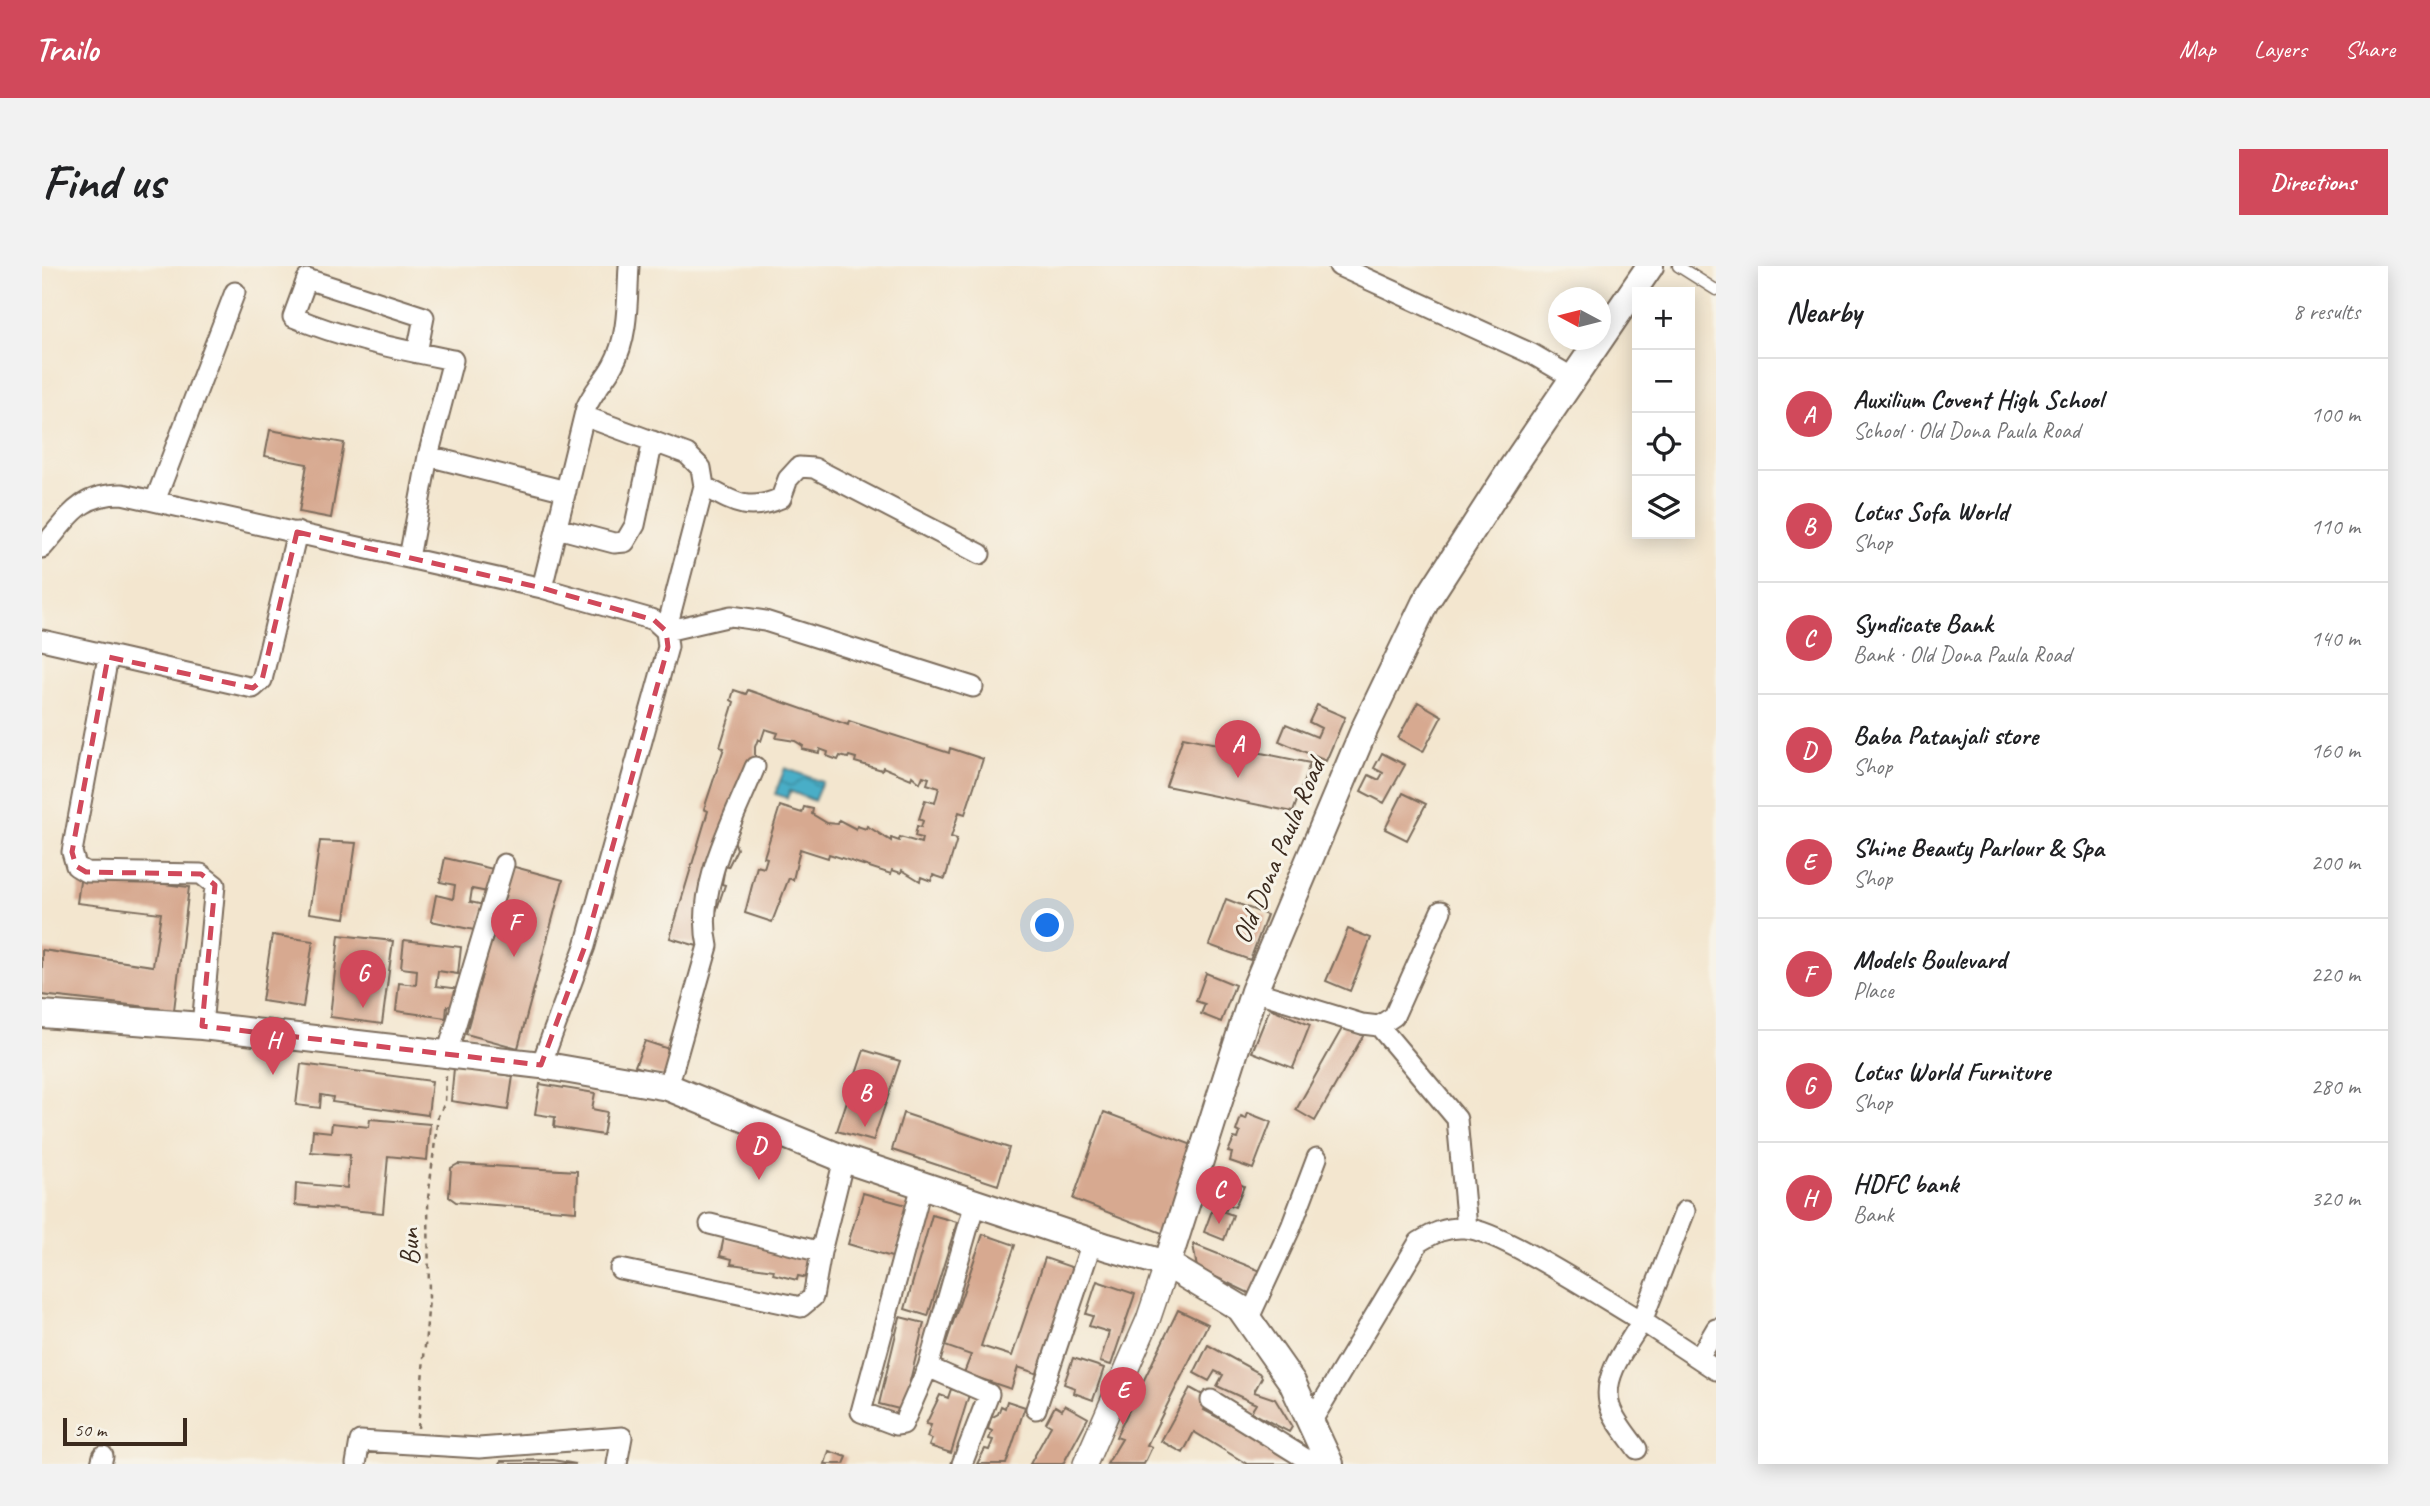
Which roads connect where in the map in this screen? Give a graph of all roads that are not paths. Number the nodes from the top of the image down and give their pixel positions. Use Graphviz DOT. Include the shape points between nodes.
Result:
graph roads {
  1 [pos="629,266"];
  2 [pos="1339,266"];
  3 [pos="1650,266"];
  4 [pos="1678,266"];
  5 [pos="1716,290"];
  6 [pos="235,292"];
  7 [pos="417,353"];
  8 [pos="1575,379"];
  9 [pos="584,416"];
  10 [pos="653,441"];
  11 [pos="428,456"];
  12 [pos="704,486"];
  13 [pos="566,491"];
  14 [pos="155,501"];
  15 [pos="557,528"];
  16 [pos="297,533"];
  17 [pos="42,548"];
  18 [pos="980,554"];
  19 [pos="409,558"];
  20 [pos="542,588"];
  21 [pos="666,631"];
  22 [pos="42,640"];
  23 [pos="108,657"];
  24 [pos="973,687"];
  25 [pos="755,767"];
  26 [pos="504,864"];
  27 [pos="1441,911"];
  28 [pos="1254,990"];
  29 [pos="42,1014"];
  30 [pos="202,1026"];
  31 [pos="1378,1026"];
  32 [pos="447,1054"];
  33 [pos="541,1065"];
  34 [pos="668,1087"];
  35 [pos="1317,1158"];
  36 [pos="844,1159"];
  37 [pos="922,1185"];
  38 [pos="975,1203"];
  39 [pos="1685,1211"];
  40 [pos="710,1224"];
  41 [pos="1467,1228"];
  42 [pos="1092,1242"];
  43 [pos="821,1252"];
  44 [pos="1167,1264"];
  45 [pos="620,1269"];
  46 [pos="1248,1320"];
  47 [pos="1642,1321"];
  48 [pos="1716,1329"];
  49 [pos="1699,1359"];
  50 [pos="928,1367"];
  51 [pos="1716,1370"];
  52 [pos="1211,1400"];
  53 [pos="1036,1409"];
  54 [pos="1311,1422"];
  55 [pos="1637,1449"];
  56 [pos="477,1456"];
  57 [pos="356,1464"];
  58 [pos="617,1464"];
  59 [pos="962,1464"];
  60 [pos="1085,1464"];
  61 [pos="1314,1464"];
  62 [pos="1330,1464"];
  1 -- 9 [label="street" via="622,342"];
  2 -- 8 [label="street" via="1482,330"];
  3 -- 8 [label="main road, Old Dona Paula Road"];
  4 -- 5 [label="lane"];
  6 -- 14 [label="street"];
  7 -- 7 [label="street" via="329,332 293,317 307,279 424,317"];
  7 -- 11 [label="street" via="453,360"];
  8 -- 28 [label="main road, Old Dona Paula Road" via="1425,603 1364,730"];
  9 -- 10 [label="street"];
  9 -- 13 [label="street"];
  10 -- 12 [label="street" via="687,454 701,468"];
  10 -- 15 [label="street" via="635,525 625,542"];
  11 -- 13 [label="street"];
  11 -- 19 [label="street"];
  12 -- 18 [label="street" via="738,505 763,506 780,498 799,467 814,468"];
  12 -- 21 [label="street"];
  13 -- 15 [label="street"];
  14 -- 16 [label="street"];
  14 -- 17 [label="street" via="101,494 83,502"];
  15 -- 20 [label="street"];
  16 -- 19 [label="street"];
  16 -- 23 [label="street" via="262,680 253,688"];
  19 -- 20 [label="street"];
  20 -- 21 [label="street" via="654,620"];
  21 -- 24 [label="street" via="731,615 765,621"];
  21 -- 33 [label="street" via="668,647 585,946"];
  22 -- 23 [label="street"];
  23 -- 30 [label="street" via="72,852 76,866 86,872 201,874 215,885"];
  25 -- 34 [label="street" via="706,904 708,946"];
  26 -- 32 [label="street"];
  27 -- 31 [label="street" via="1394,1016"];
  28 -- 31 [label="street"];
  28 -- 44 [label="main road, Old Dona Paula Road"];
  29 -- 30 [label="main road"];
  30 -- 32 [label="main road"];
  31 -- 41 [label="street" via="1457,1119"];
  32 -- 33 [label="main road"];
  33 -- 34 [label="main road"];
  34 -- 36 [label="main road"];
  35 -- 46 [label="street"];
  36 -- 37 [label="main road"];
  36 -- 43 [label="street"];
  37 -- 38 [label="main road"];
  37 -- 50 [label="street" via="861,1412 903,1424"];
  38 -- 42 [label="main road"];
  38 -- 50 [label="street"];
  39 -- 47 [label="street"];
  40 -- 43 [label="street"];
  41 -- 47 [label="street" via="1500,1239"];
  41 -- 54 [label="street" via="1440,1229 1419,1242"];
  42 -- 44 [label="main road"];
  42 -- 53 [label="street"];
  43 -- 45 [label="street" via="813,1297 801,1307"];
  44 -- 46 [label="main road" via="1240,1308"];
  44 -- 60 [label="street" via="1148,1320"];
  46 -- 54 [label="main road" via="1292,1382"];
  47 -- 49 [label="street"];
  47 -- 55 [label="street" via="1608,1385 1609,1404"];
  48 -- 49 [label="street"];
  49 -- 51 [label="street"];
  50 -- 59 [label="street" via="989,1394"];
  52 -- 61 [label="street"];
  54 -- 62 [label="main road"];
  56 -- 57 [label="street" via="416,1442 360,1441"];
  56 -- 58 [label="street" via="622,1437"];
}
